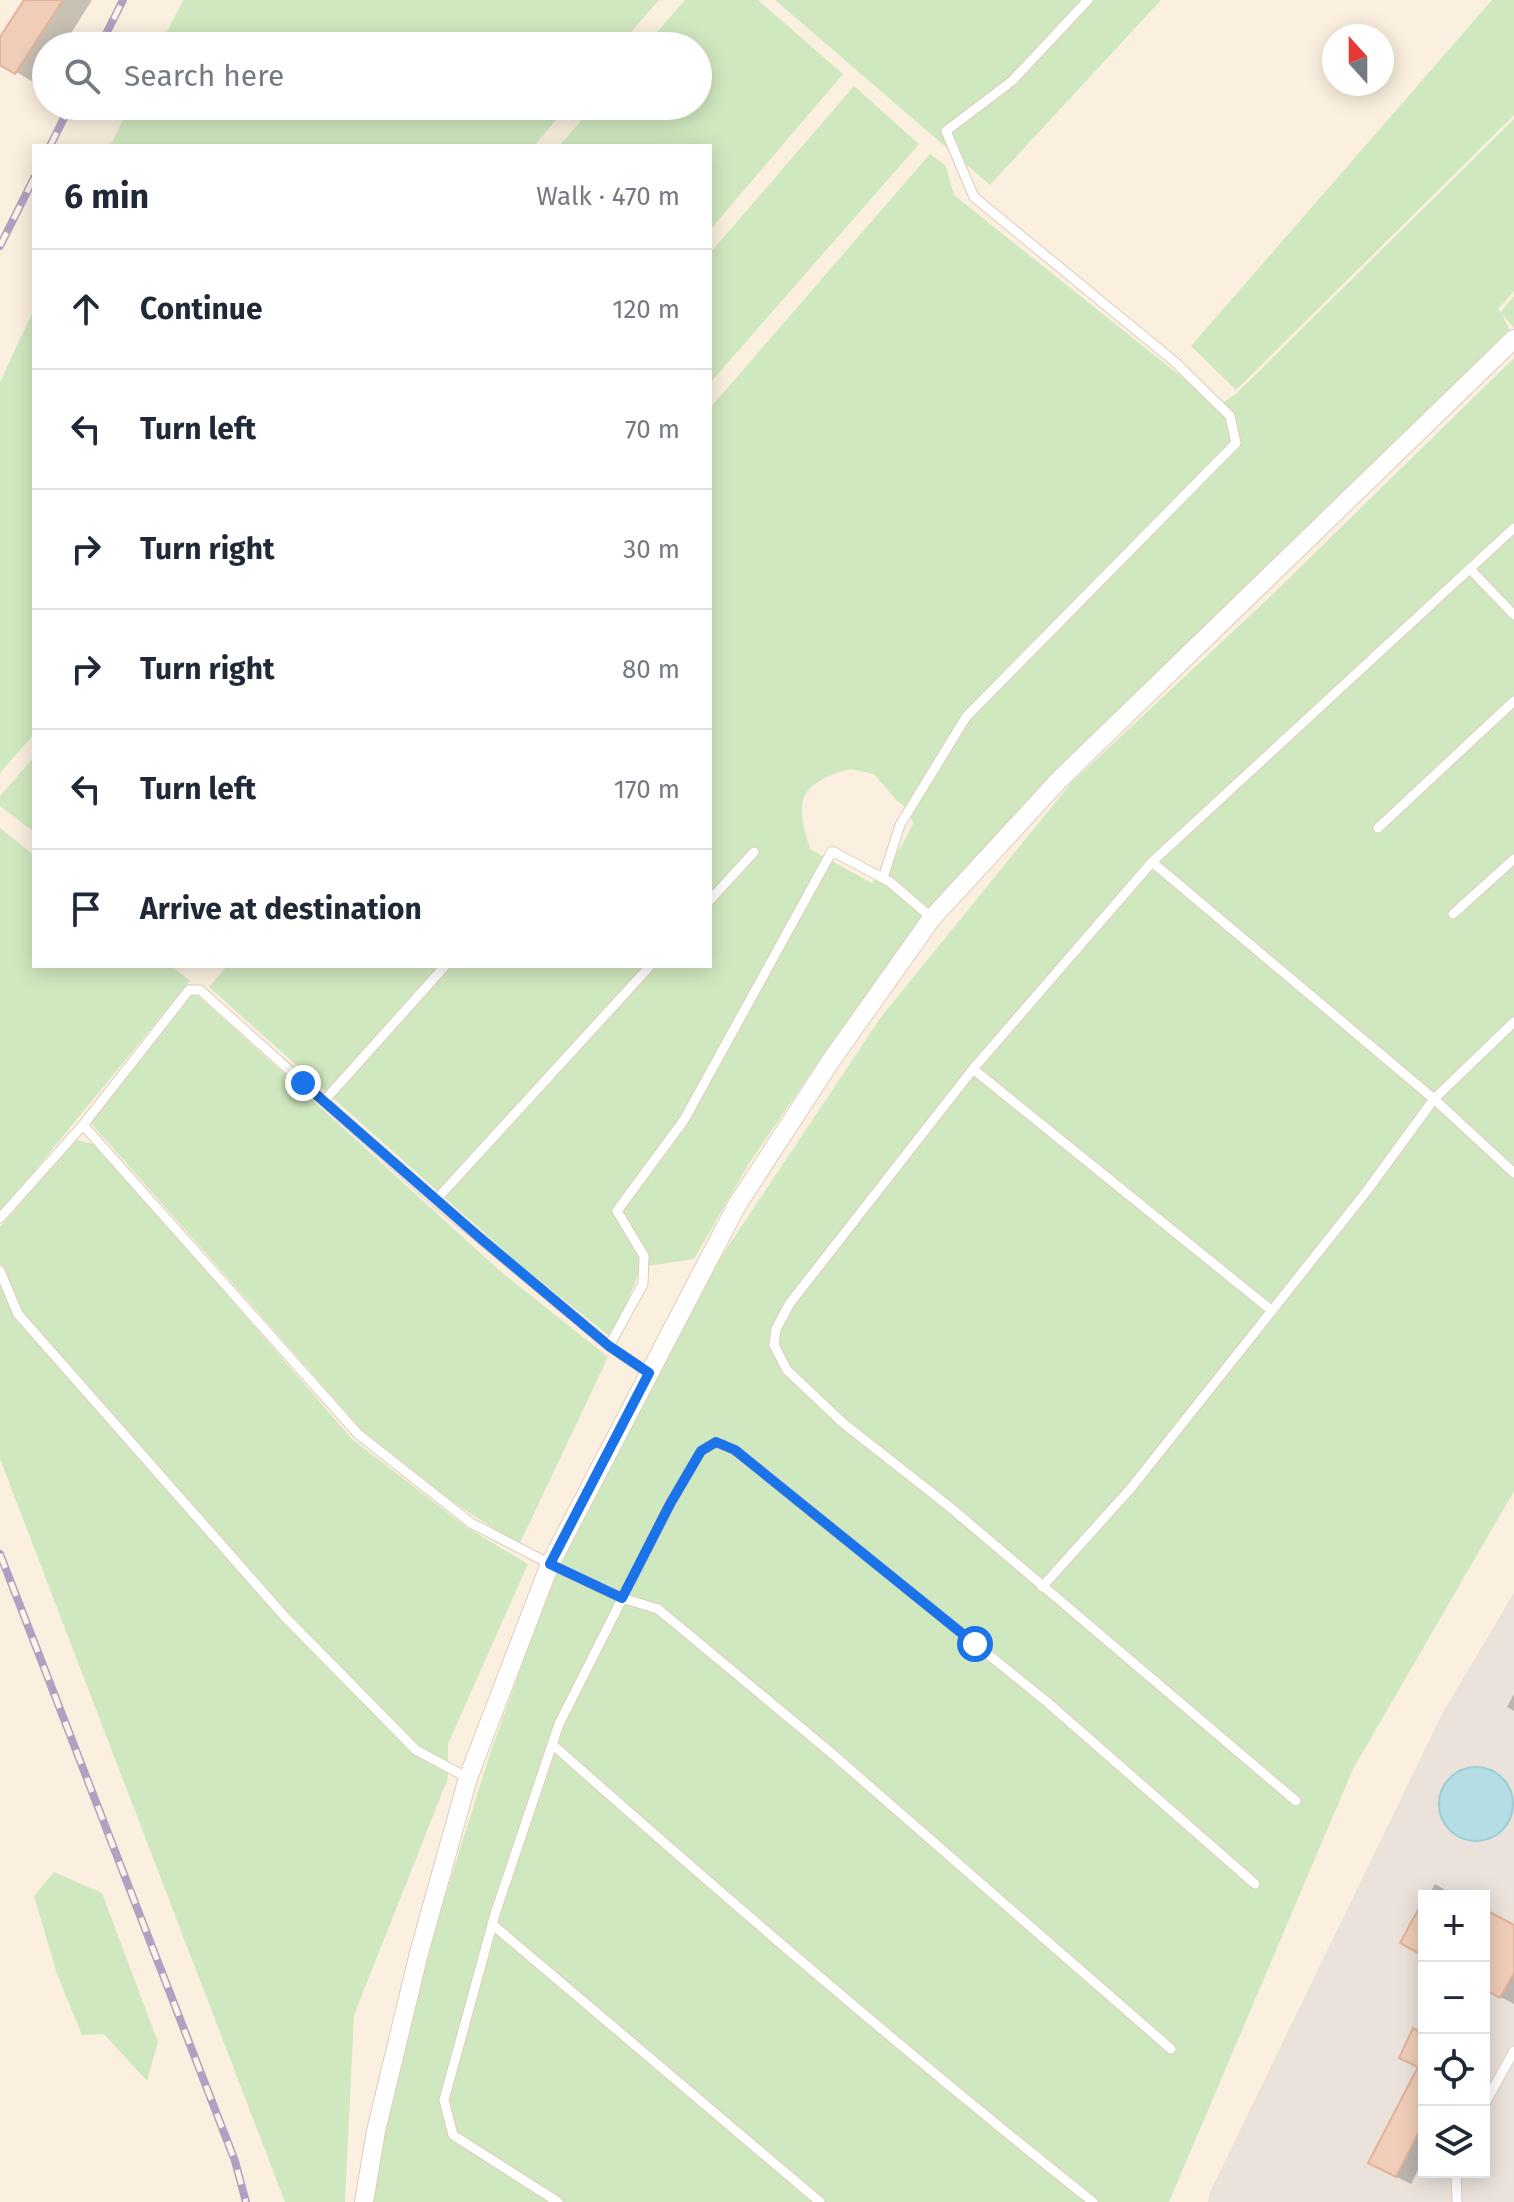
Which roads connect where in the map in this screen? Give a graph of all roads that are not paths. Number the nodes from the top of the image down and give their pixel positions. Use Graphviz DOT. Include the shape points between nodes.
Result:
graph roads {
  1 [pos="1088,0"];
  2 [pos="1514,339"];
  3 [pos="1514,528"];
  4 [pos="1470,569"];
  5 [pos="1514,615"];
  6 [pos="1514,701"];
  7 [pos="1378,828"];
  8 [pos="754,852"];
  9 [pos="1514,859"];
  10 [pos="1152,862"];
  11 [pos="883,878"];
  12 [pos="712,898"];
  13 [pos="1453,914"];
  14 [pos="932,918"];
  15 [pos="443,968"];
  16 [pos="648,968"];
  17 [pos="1514,1022"];
  18 [pos="973,1069"];
  19 [pos="1434,1099"];
  20 [pos="324,1101"];
  21 [pos="83,1125"];
  22 [pos="1514,1173"];
  23 [pos="435,1201"];
  24 [pos="0,1218"];
  25 [pos="0,1271"];
  26 [pos="1271,1310"];
  27 [pos="609,1346"];
  28 [pos="649,1373"];
  29 [pos="550,1564"];
  30 [pos="1042,1587"];
  31 [pos="622,1598"];
  32 [pos="552,1744"];
  33 [pos="468,1778"];
  34 [pos="1296,1801"];
  35 [pos="1255,1884"];
  36 [pos="492,1924"];
  37 [pos="1171,2049"];
  38 [pos="1514,2051"];
  39 [pos="1490,2094"];
  40 [pos="1456,2178"];
  41 [pos="364,2202"];
  42 [pos="558,2202"];
  43 [pos="820,2202"];
  44 [pos="1093,2202"];
  45 [pos="1457,2202"];
  1 -- 11 [label="lane" via="1012,81 946,131 974,197 1175,362 1230,416 1236,443 966,717 900,825"];
  2 -- 14 [label="street" via="1060,779"];
  3 -- 4 [label="lane"];
  4 -- 5 [label="lane"];
  4 -- 10 [label="lane"];
  6 -- 7 [label="lane"];
  8 -- 12 [label="lane"];
  9 -- 13 [label="lane"];
  10 -- 18 [label="lane"];
  10 -- 19 [label="lane"];
  11 -- 14 [label="lane"];
  11 -- 27 [label="lane" via="832,851 684,1120 617,1211 644,1256 643,1284"];
  14 -- 28 [label="street" via="737,1205"];
  15 -- 20 [label="lane"];
  16 -- 23 [label="lane"];
  17 -- 19 [label="lane"];
  18 -- 26 [label="lane"];
  18 -- 30 [label="lane" via="790,1303 774,1345 787,1370 843,1423"];
  19 -- 22 [label="lane"];
  19 -- 26 [label="lane"];
  20 -- 21 [label="lane" via="200,990 189,990"];
  20 -- 23 [label="lane"];
  21 -- 24 [label="lane"];
  21 -- 29 [label="lane" via="358,1434 471,1523"];
  23 -- 27 [label="lane"];
  25 -- 33 [label="lane" via="18,1314 285,1617 416,1750"];
  26 -- 30 [label="lane" via="1131,1488"];
  27 -- 28 [label="lane"];
  28 -- 29 [label="street"];
  29 -- 31 [label="lane"];
  29 -- 33 [label="street"];
  30 -- 34 [label="lane"];
  31 -- 32 [label="lane"];
  31 -- 35 [label="lane" via="701,1451 716,1442 735,1450 1047,1702"];
  31 -- 37 [label="lane" via="658,1609 725,1663"];
  32 -- 36 [label="lane"];
  32 -- 44 [label="lane" via="967,2102"];
  33 -- 41 [label="street" via="419,1953"];
  36 -- 42 [label="lane" via="444,2100 453,2135"];
  36 -- 43 [label="lane"];
  38 -- 39 [label="lane"];
  40 -- 45 [label="lane"];
}
